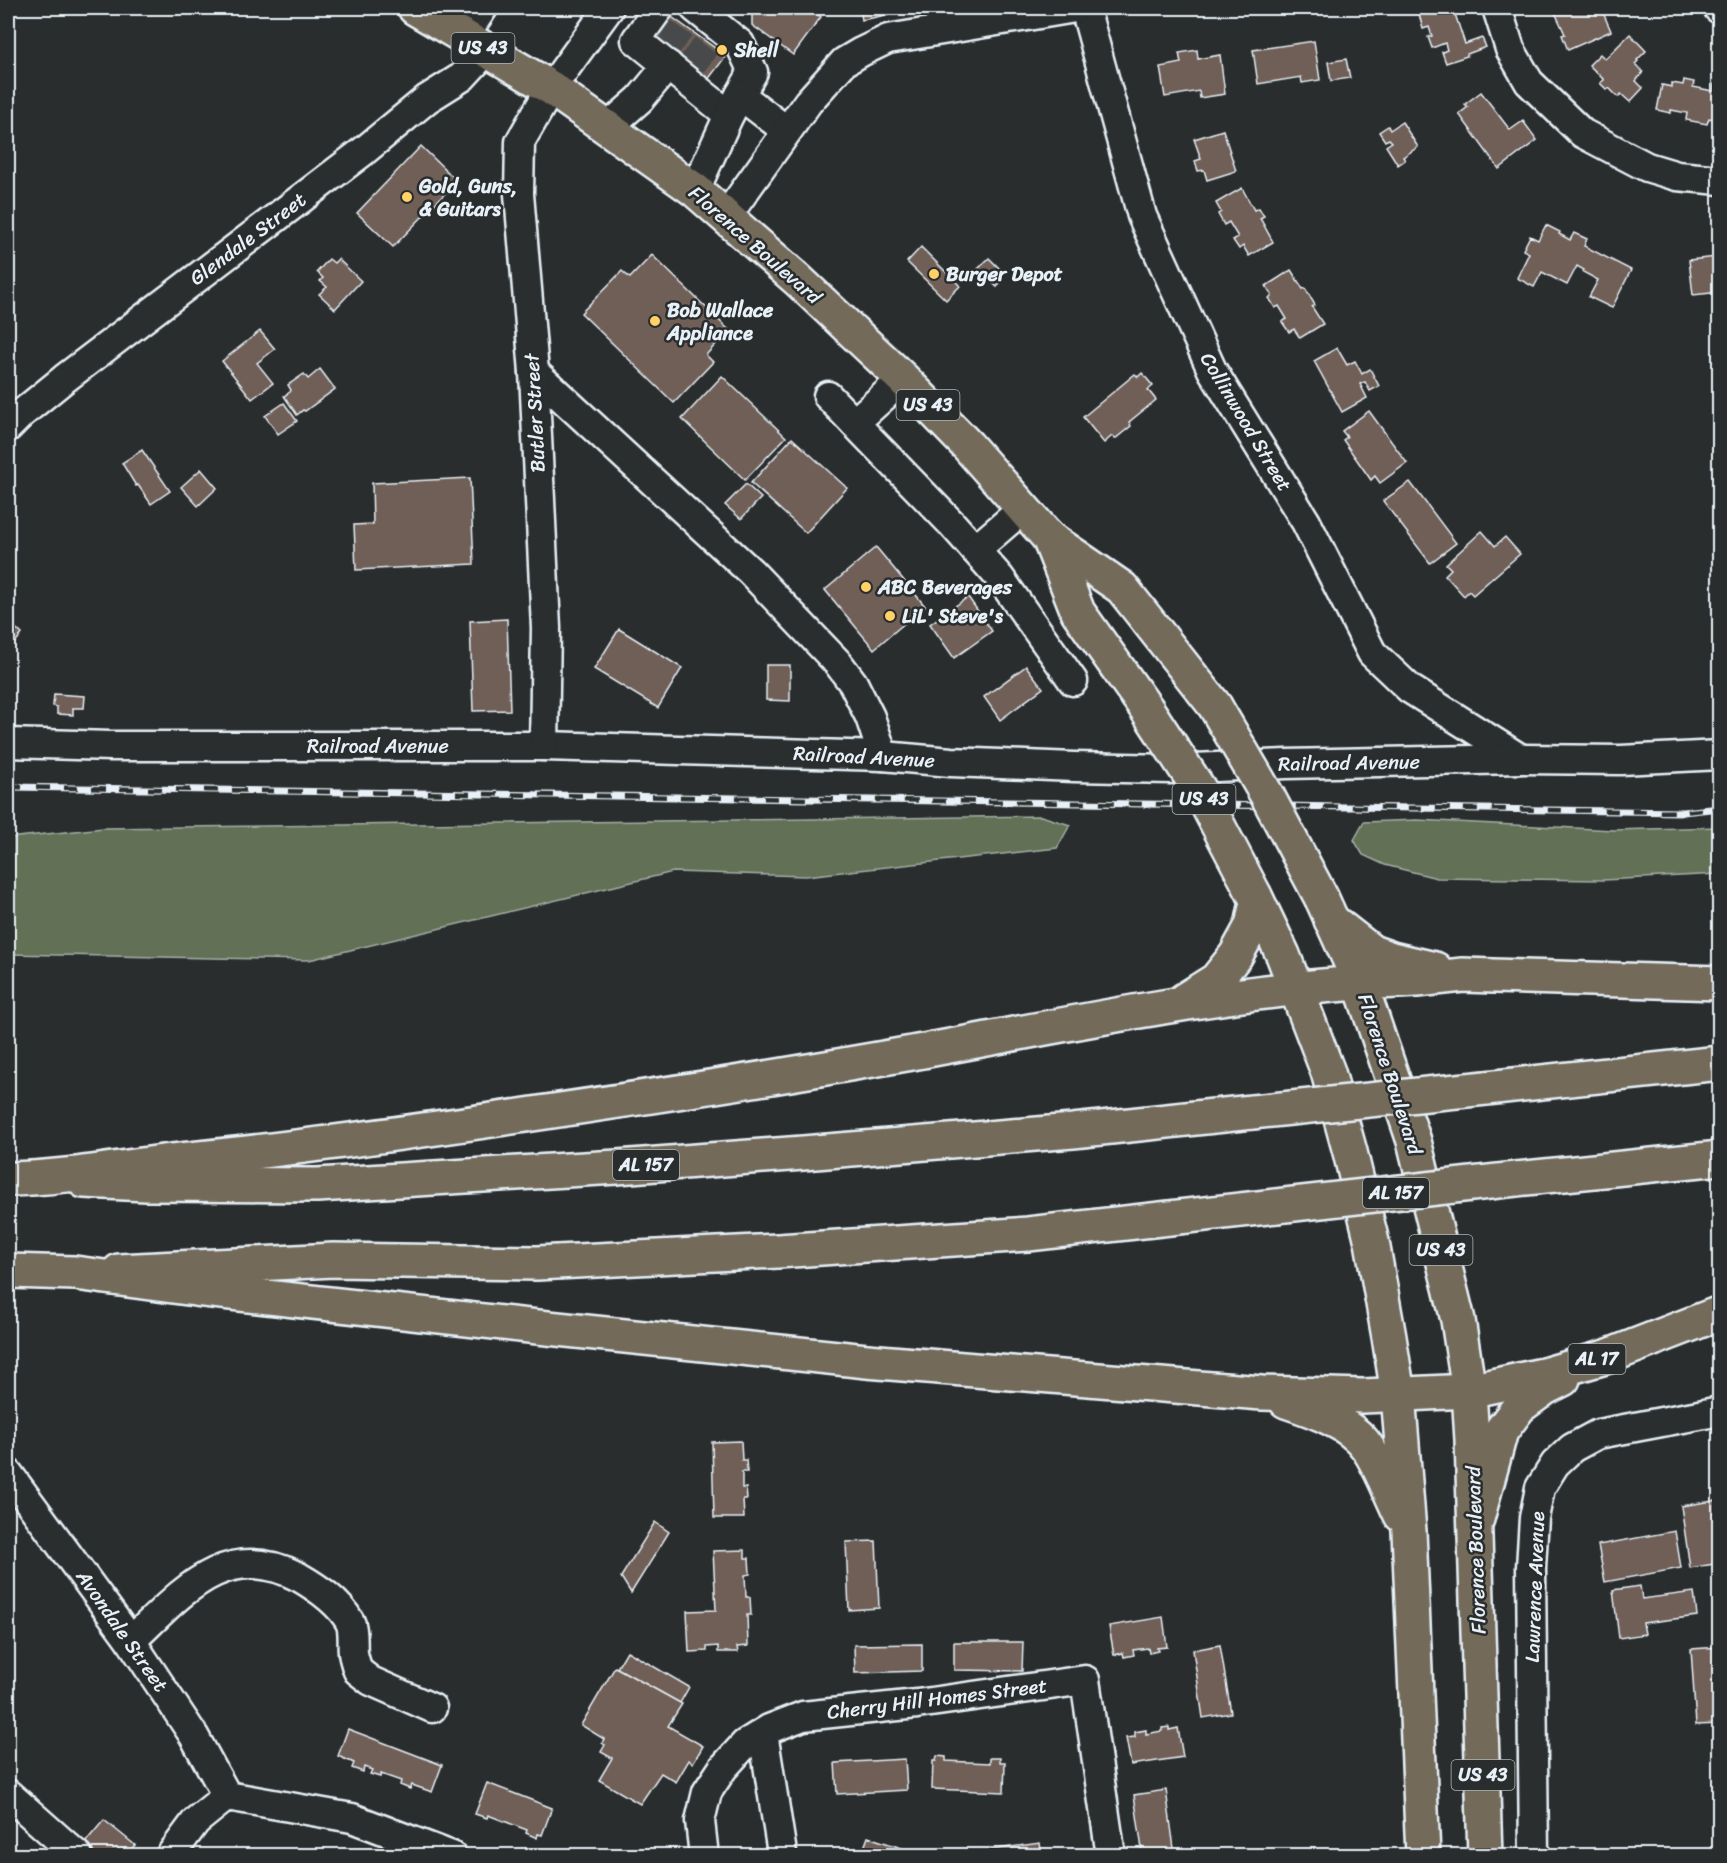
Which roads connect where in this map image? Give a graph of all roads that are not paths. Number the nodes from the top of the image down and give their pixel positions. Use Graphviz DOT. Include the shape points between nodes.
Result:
graph roads {
  1 [pos="415,8"];
  2 [pos="483,8"];
  3 [pos="609,8"];
  4 [pos="1075,8"];
  5 [pos="1085,8"];
  6 [pos="1497,8"];
  7 [pos="648,12"];
  8 [pos="691,14"];
  9 [pos="476,43"];
  10 [pos="673,63"];
  11 [pos="552,88"];
  12 [pos="735,105"];
  13 [pos="607,128"];
  14 [pos="787,131"];
  15 [pos="1719,180"];
  16 [pos="695,190"];
  17 [pos="726,217"];
  18 [pos="534,372"];
  19 [pos="903,379"];
  20 [pos="828,396"];
  21 [pos="854,423"];
  22 [pos="8,427"];
  23 [pos="1023,508"];
  24 [pos="1048,538"];
  25 [pos="975,550"];
  26 [pos="1072,681"];
  27 [pos="8,743"];
  28 [pos="544,746"];
  29 [pos="1719,755"];
  30 [pos="883,756"];
  31 [pos="1521,759"];
  32 [pos="1256,899"];
  33 [pos="1327,909"];
  34 [pos="1463,975"];
  35 [pos="1360,983"];
  36 [pos="1719,983"];
  37 [pos="1296,987"];
  38 [pos="1179,1003"];
  39 [pos="1719,1063"];
  40 [pos="1719,1158"];
  41 [pos="22,1179"];
  42 [pos="8,1271"];
  43 [pos="75,1273"];
  44 [pos="1719,1313"];
  45 [pos="1609,1356"];
  46 [pos="1469,1391"];
  47 [pos="1262,1393"];
  48 [pos="1398,1394"];
  49 [pos="1719,1411"];
  50 [pos="8,1473"];
  51 [pos="1474,1526"];
  52 [pos="1409,1531"];
  53 [pos="131,1641"];
  54 [pos="432,1708"];
  55 [pos="762,1733"];
  56 [pos="8,1794"];
  57 [pos="227,1796"];
  58 [pos="78,1856"];
  59 [pos="170,1856"];
  60 [pos="452,1856"];
  61 [pos="704,1856"];
  62 [pos="780,1856"];
  63 [pos="1111,1856"];
  64 [pos="1423,1856"];
  65 [pos="1485,1856"];
  66 [pos="1534,1856"];
  1 -- 9 [label="main road, Florence Boulevard / US 43"];
  2 -- 9 [label="street, Glendale Street"];
  3 -- 11 [label="street, Butler Street"];
  4 -- 14 [label="street" via="888,39 844,62"];
  5 -- 31 [label="street, Collinwood Street" via="1142,216 1212,370 1306,522 1372,653 1410,689"];
  6 -- 15 [label="street" via="1510,49 1529,82 1582,133 1647,167 1677,176"];
  7 -- 10 [label="street" via="636,40"];
  8 -- 12 [label="street" via="714,35 740,44 753,72"];
  9 -- 11 [label="main road, Florence Boulevard / US 43"];
  9 -- 22 [label="street, Glendale Street" via="462,77 427,99"];
  10 -- 12 [label="street"];
  10 -- 13 [label="street"];
  11 -- 13 [label="main road, Florence Boulevard / US 43"];
  11 -- 18 [label="street, Butler Street" via="520,142 519,194"];
  12 -- 14 [label="street"];
  12 -- 16 [label="street"];
  13 -- 16 [label="main road, Florence Boulevard / US 43"];
  14 -- 17 [label="street"];
  16 -- 17 [label="main road, Florence Boulevard / US 43"];
  17 -- 19 [label="main road, Florence Boulevard / US 43"];
  18 -- 28 [label="street, Butler Street" via="546,628"];
  18 -- 30 [label="street" via="751,572 838,663 870,717"];
  19 -- 21 [label="street"];
  19 -- 23 [label="main road, Florence Boulevard / US 43"];
  20 -- 21 [label="street"];
  21 -- 25 [label="street"];
  23 -- 24 [label="main road, Florence Boulevard / US 43"];
  23 -- 25 [label="street"];
  24 -- 32 [label="main road, Florence Boulevard / US 43, bridge" via="1078,612 1199,789"];
  24 -- 33 [label="main road, Florence Boulevard / US 43, bridge" via="1122,588 1215,706"];
  25 -- 26 [label="street" via="1000,578"];
  27 -- 28 [label="street, Railroad Avenue"];
  28 -- 30 [label="street, Railroad Avenue"];
  29 -- 31 [label="street, Railroad Avenue" via="1621,760"];
  30 -- 31 [label="street, Railroad Avenue" via="1171,769"];
  32 -- 37 [label="main road, Florence Boulevard / US 43"];
  32 -- 38 [label="main road" via="1252,926 1236,955 1216,980"];
  33 -- 34 [label="main road" via="1372,952"];
  33 -- 35 [label="main road, Florence Boulevard / US 43"];
  34 -- 35 [label="main road"];
  34 -- 36 [label="main road"];
  35 -- 37 [label="main road"];
  35 -- 46 [label="main road, Florence Boulevard / US 43" via="1414,1141 1458,1320"];
  37 -- 38 [label="main road"];
  37 -- 48 [label="main road, Florence Boulevard / US 43" via="1328,1072 1350,1152 1372,1242"];
  38 -- 41 [label="main road" via="636,1099 261,1152"];
  39 -- 41 [label="main road, AL 157, bridge" via="1073,1131 617,1167 317,1185"];
  40 -- 43 [label="main road, AL 157, bridge" via="1028,1234 537,1263 333,1260"];
  42 -- 43 [label="main road, AL 157"];
  43 -- 47 [label="main road" via="218,1292 867,1361"];
  44 -- 45 [label="main road, AL 17"];
  45 -- 46 [label="main road, AL 17"];
  45 -- 51 [label="main road" via="1545,1388 1519,1407 1501,1431"];
  46 -- 48 [label="main road, AL 17"];
  46 -- 51 [label="main road, Florence Boulevard / US 43"];
  47 -- 48 [label="main road"];
  47 -- 52 [label="main road" via="1320,1413 1367,1446"];
  48 -- 52 [label="main road, Florence Boulevard / US 43"];
  49 -- 66 [label="street, Lawrence Avenue" via="1598,1434 1572,1448 1554,1464 1540,1488 1531,1567"];
  50 -- 53 [label="street, Avondale Street"];
  51 -- 65 [label="main road, Florence Boulevard / US 43"];
  52 -- 64 [label="main road, Florence Boulevard / US 43"];
  53 -- 54 [label="street" via="181,1593 212,1572 247,1563 280,1568 313,1585 337,1604 351,1624 358,1671 371,1681"];
  53 -- 57 [label="street, Avondale Street" via="194,1736"];
  55 -- 61 [label="street, Cherry Hill Homes Street" via="723,1768 707,1792 700,1821"];
  55 -- 62 [label="street"];
  55 -- 63 [label="street, Cherry Hill Homes Street" via="803,1716 1085,1680"];
  56 -- 58 [label="street"];
  57 -- 59 [label="street" via="196,1821"];
  57 -- 60 [label="street" via="352,1818"];
}
